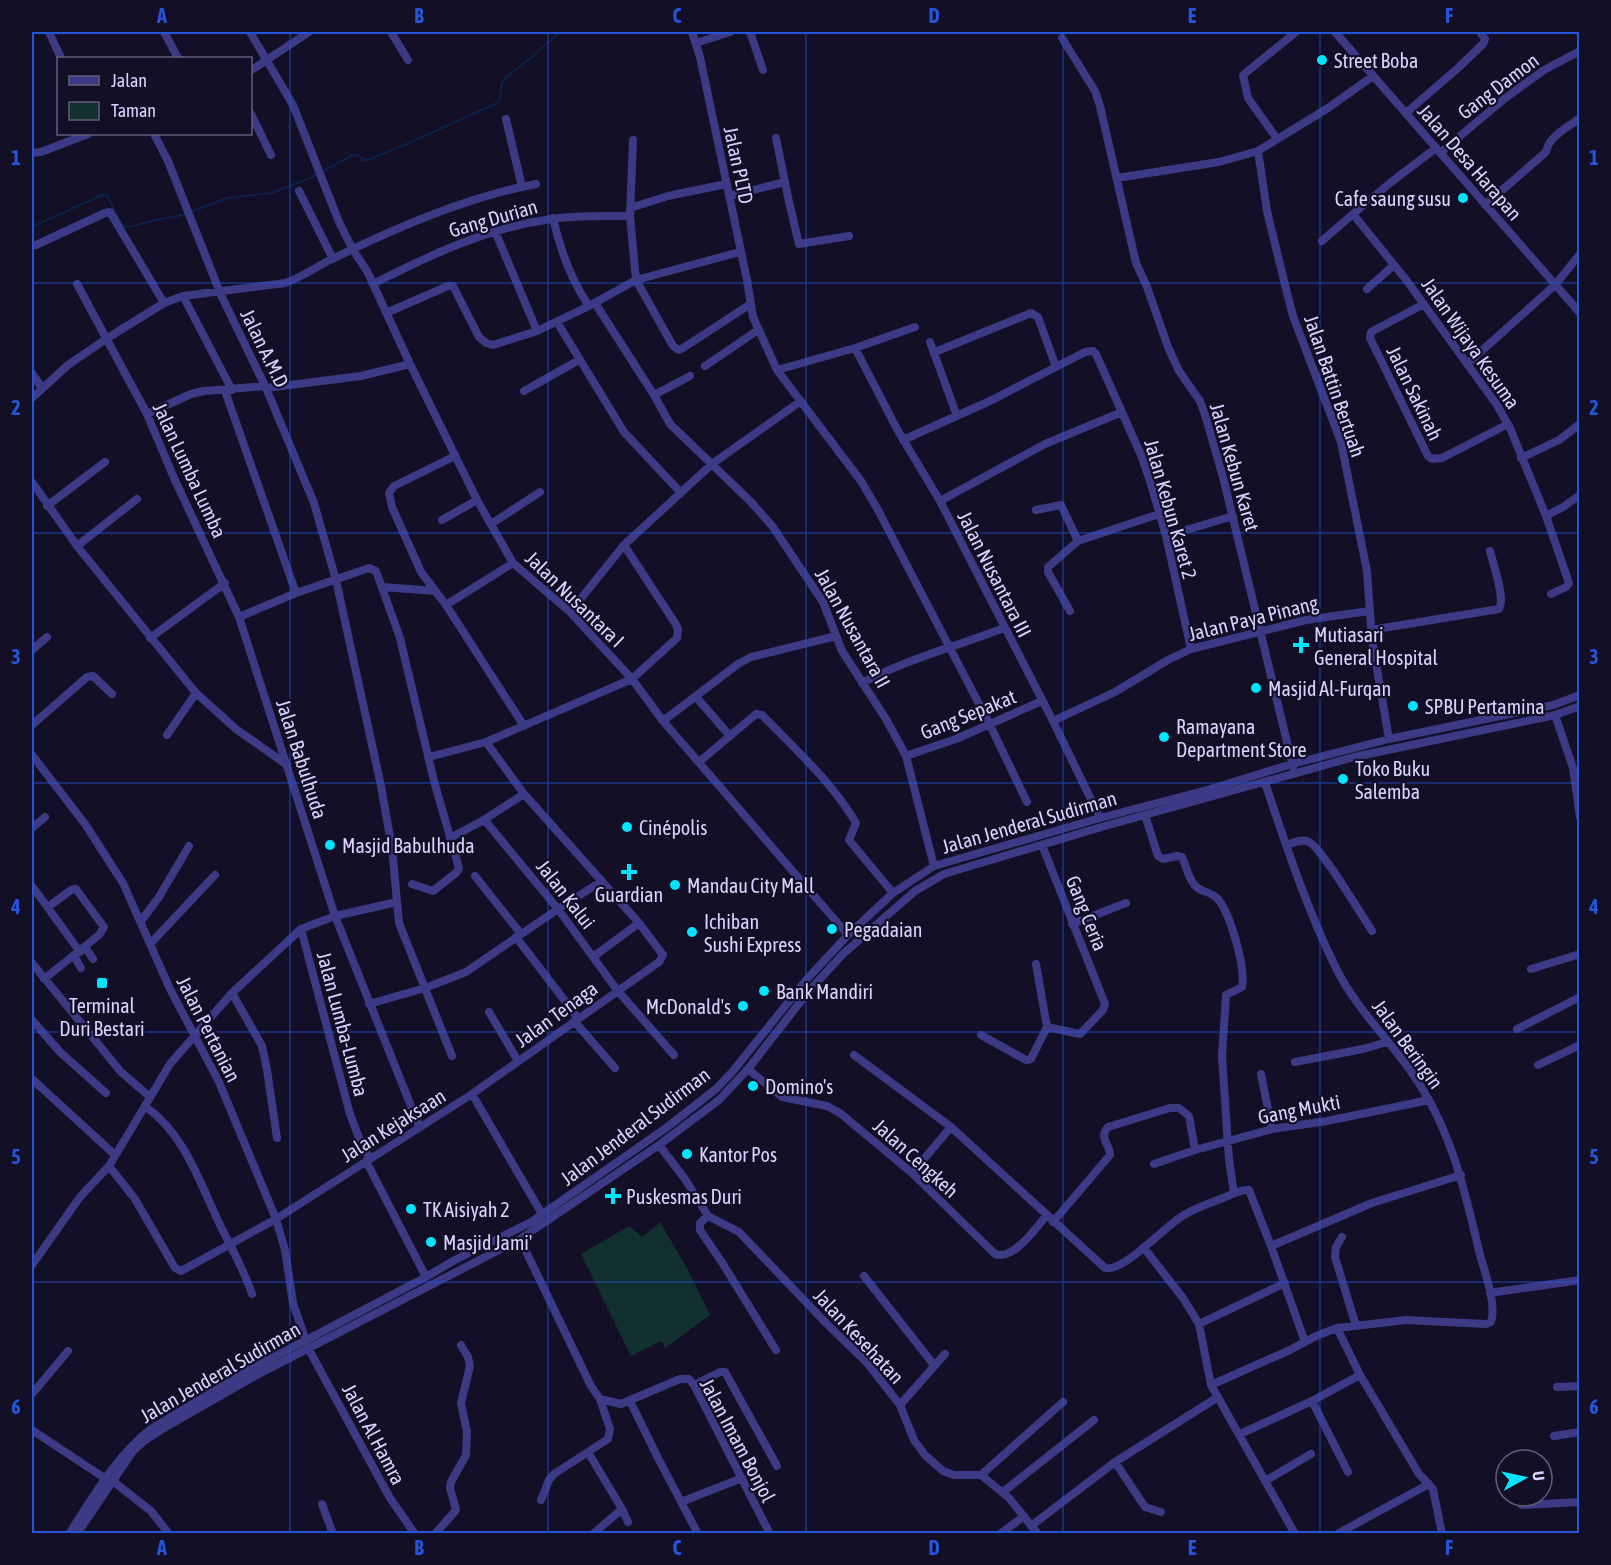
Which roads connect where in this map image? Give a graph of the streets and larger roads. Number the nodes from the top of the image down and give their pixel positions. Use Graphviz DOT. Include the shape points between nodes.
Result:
graph roads {
  1 [pos="49,32"];
  2 [pos="164,32"];
  3 [pos="250,32"];
  4 [pos="309,32"];
  5 [pos="391,32"];
  6 [pos="692,32"];
  7 [pos="730,32"];
  8 [pos="750,32"];
  9 [pos="1296,32"];
  10 [pos="1335,32"];
  11 [pos="1480,32"];
  12 [pos="1062,38"];
  13 [pos="696,43"];
  14 [pos="1580,51"];
  15 [pos="61,57"];
  16 [pos="176,57"];
  17 [pos="268,60"];
  18 [pos="408,60"];
  19 [pos="252,70"];
  20 [pos="763,70"];
  21 [pos="1373,76"];
  22 [pos="1406,113"];
  23 [pos="252,116"];
  24 [pos="1580,118"];
  25 [pos="506,119"];
  26 [pos="85,135"];
  27 [pos="154,135"];
  28 [pos="776,138"];
  29 [pos="1277,139"];
  30 [pos="633,140"];
  31 [pos="1258,151"];
  32 [pos="1438,151"];
  33 [pos="33,153"];
  34 [pos="271,154"];
  35 [pos="1117,178"];
  36 [pos="785,182"];
  37 [pos="536,184"];
  38 [pos="726,184"];
  39 [pos="522,187"];
  40 [pos="299,191"];
  41 [pos="729,196"];
  42 [pos="1485,205"];
  43 [pos="630,212"];
  44 [pos="1353,214"];
  45 [pos="553,218"];
  46 [pos="495,231"];
  47 [pos="849,236"];
  48 [pos="1322,241"];
  49 [pos="36,245"];
  50 [pos="353,250"];
  51 [pos="740,252"];
  52 [pos="1580,254"];
  53 [pos="333,259"];
  54 [pos="1394,265"];
  55 [pos="636,280"];
  56 [pos="77,284"];
  57 [pos="373,284"];
  58 [pos="1555,285"];
  59 [pos="1367,289"];
  60 [pos="220,292"];
  61 [pos="183,296"];
  62 [pos="164,303"];
  63 [pos="592,304"];
  64 [pos="1424,304"];
  65 [pos="749,305"];
  66 [pos="386,313"];
  67 [pos="1580,314"];
  68 [pos="557,322"];
  69 [pos="915,327"];
  70 [pos="758,330"];
  71 [pos="537,331"];
  72 [pos="105,339"];
  73 [pos="930,342"];
  74 [pos="855,348"];
  75 [pos="935,352"];
  76 [pos="579,360"];
  77 [pos="410,364"];
  78 [pos="1467,364"];
  79 [pos="705,366"];
  80 [pos="1056,367"];
  81 [pos="777,370"];
  82 [pos="32,373"];
  83 [pos="690,376"];
  84 [pos="266,387"];
  85 [pos="42,388"];
  86 [pos="228,390"];
  87 [pos="524,391"];
  88 [pos="654,395"];
  89 [pos="32,398"];
  90 [pos="801,401"];
  91 [pos="1122,412"];
  92 [pos="147,414"];
  93 [pos="957,416"];
  94 [pos="1508,424"];
  95 [pos="1580,424"];
  96 [pos="903,440"];
  97 [pos="455,456"];
  98 [pos="1521,458"];
  99 [pos="105,462"];
  100 [pos="712,464"];
  101 [pos="32,482"];
  102 [pos="540,492"];
  103 [pos="681,492"];
  104 [pos="1580,495"];
  105 [pos="137,499"];
  106 [pos="477,500"];
  107 [pos="940,501"];
  108 [pos="47,506"];
  109 [pos="1036,510"];
  110 [pos="1159,514"];
  111 [pos="1233,516"];
  112 [pos="1546,516"];
  113 [pos="442,520"];
  114 [pos="491,524"];
  115 [pos="1166,536"];
  116 [pos="1078,541"];
  117 [pos="624,545"];
  118 [pos="77,546"];
  119 [pos="1490,551"];
  120 [pos="513,563"];
  121 [pos="336,580"];
  122 [pos="225,583"];
  123 [pos="382,587"];
  124 [pos="435,591"];
  125 [pos="296,592"];
  126 [pos="1551,594"];
  127 [pos="446,605"];
  128 [pos="1070,611"];
  129 [pos="1369,611"];
  130 [pos="570,612"];
  131 [pos="239,617"];
  132 [pos="1004,628"];
  133 [pos="1371,630"];
  134 [pos="1262,631"];
  135 [pos="836,636"];
  136 [pos="46,637"];
  137 [pos="150,638"];
  138 [pos="950,649"];
  139 [pos="1191,649"];
  140 [pos="32,650"];
  141 [pos="632,679"];
  142 [pos="862,683"];
  143 [pos="196,693"];
  144 [pos="112,694"];
  145 [pos="1580,696"];
  146 [pos="696,697"];
  147 [pos="1042,701"];
  148 [pos="1580,706"];
  149 [pos="1555,715"];
  150 [pos="663,721"];
  151 [pos="1053,721"];
  152 [pos="990,723"];
  153 [pos="32,725"];
  154 [pos="524,726"];
  155 [pos="167,735"];
  156 [pos="730,736"];
  157 [pos="1389,739"];
  158 [pos="486,742"];
  159 [pos="32,755"];
  160 [pos="906,756"];
  161 [pos="429,757"];
  162 [pos="699,762"];
  163 [pos="1292,764"];
  164 [pos="287,765"];
  165 [pos="1294,775"];
  166 [pos="1265,783"];
  167 [pos="524,794"];
  168 [pos="1027,802"];
  169 [pos="1146,815"];
  170 [pos="45,817"];
  171 [pos="1580,817"];
  172 [pos="1100,818"];
  173 [pos="483,822"];
  174 [pos="32,828"];
  175 [pos="450,838"];
  176 [pos="1031,838"];
  177 [pos="1286,845"];
  178 [pos="189,846"];
  179 [pos="1038,846"];
  180 [pos="934,866"];
  181 [pos="215,875"];
  182 [pos="475,876"];
  183 [pos="602,881"];
  184 [pos="412,884"];
  185 [pos="33,891"];
  186 [pos="893,893"];
  187 [pos="397,902"];
  188 [pos="1126,903"];
  189 [pos="48,907"];
  190 [pos="558,909"];
  191 [pos="335,916"];
  192 [pos="141,921"];
  193 [pos="639,923"];
  194 [pos="1072,924"];
  195 [pos="301,929"];
  196 [pos="1372,931"];
  197 [pos="519,935"];
  198 [pos="848,935"];
  199 [pos="150,945"];
  200 [pos="79,952"];
  201 [pos="1580,954"];
  202 [pos="593,957"];
  203 [pos="93,958"];
  204 [pos="32,964"];
  205 [pos="1035,964"];
  206 [pos="81,968"];
  207 [pos="1531,969"];
  208 [pos="44,979"];
  209 [pos="425,988"];
  210 [pos="617,990"];
  211 [pos="232,993"];
  212 [pos="1580,997"];
  213 [pos="369,1004"];
  214 [pos="489,1012"];
  215 [pos="32,1020"];
  216 [pos="576,1020"];
  217 [pos="1047,1027"];
  218 [pos="1517,1029"];
  219 [pos="194,1035"];
  220 [pos="981,1035"];
  221 [pos="1387,1042"];
  222 [pos="1580,1045"];
  223 [pos="674,1054"];
  224 [pos="854,1055"];
  225 [pos="452,1056"];
  226 [pos="518,1061"];
  227 [pos="1294,1062"];
  228 [pos="1538,1065"];
  229 [pos="615,1068"];
  230 [pos="748,1069"];
  231 [pos="1261,1074"];
  232 [pos="32,1079"];
  233 [pos="106,1093"];
  234 [pos="472,1094"];
  235 [pos="150,1097"];
  236 [pos="1429,1100"];
  237 [pos="146,1107"];
  238 [pos="688,1111"];
  239 [pos="693,1119"];
  240 [pos="419,1126"];
  241 [pos="951,1127"];
  242 [pos="1272,1129"];
  243 [pos="277,1138"];
  244 [pos="1227,1142"];
  245 [pos="659,1145"];
  246 [pos="1195,1150"];
  247 [pos="116,1155"];
  248 [pos="368,1160"];
  249 [pos="1154,1164"];
  250 [pos="109,1166"];
  251 [pos="912,1173"];
  252 [pos="1461,1175"];
  253 [pos="1234,1193"];
  254 [pos="542,1214"];
  255 [pos="708,1216"];
  256 [pos="276,1219"];
  257 [pos="1050,1219"];
  258 [pos="1342,1237"];
  259 [pos="520,1239"];
  260 [pos="230,1245"];
  261 [pos="1271,1246"];
  262 [pos="1144,1248"];
  263 [pos="453,1261"];
  264 [pos="32,1265"];
  265 [pos="457,1270"];
  266 [pos="864,1276"];
  267 [pos="426,1277"];
  268 [pos="1580,1280"];
  269 [pos="1285,1283"];
  270 [pos="1490,1293"];
  271 [pos="252,1294"];
  272 [pos="1199,1324"];
  273 [pos="1356,1326"];
  274 [pos="1337,1328"];
  275 [pos="1305,1342"];
  276 [pos="307,1344"];
  277 [pos="461,1344"];
  278 [pos="776,1350"];
  279 [pos="68,1351"];
  280 [pos="945,1354"];
  281 [pos="934,1365"];
  282 [pos="1360,1375"];
  283 [pos="694,1385"];
  284 [pos="1211,1385"];
  285 [pos="1580,1386"];
  286 [pos="1557,1387"];
  287 [pos="32,1394"];
  288 [pos="1218,1397"];
  289 [pos="600,1399"];
  290 [pos="630,1401"];
  291 [pos="1063,1401"];
  292 [pos="1312,1401"];
  293 [pos="900,1406"];
  294 [pos="1094,1420"];
  295 [pos="32,1430"];
  296 [pos="1580,1432"];
  297 [pos="1240,1434"];
  298 [pos="1554,1436"];
  299 [pos="588,1452"];
  300 [pos="1311,1454"];
  301 [pos="1115,1462"];
  302 [pos="777,1466"];
  303 [pos="1348,1472"];
  304 [pos="981,1476"];
  305 [pos="742,1478"];
  306 [pos="110,1480"];
  307 [pos="1265,1481"];
  308 [pos="1429,1484"];
  309 [pos="1003,1492"];
  310 [pos="541,1500"];
  311 [pos="681,1502"];
  312 [pos="1580,1502"];
  313 [pos="1554,1503"];
  314 [pos="322,1504"];
  315 [pos="622,1509"];
  316 [pos="1161,1512"];
  317 [pos="1023,1517"];
  318 [pos="628,1522"];
  319 [pos="1031,1526"];
  320 [pos="69,1533"];
  321 [pos="77,1533"];
  322 [pos="169,1533"];
  323 [pos="333,1533"];
  324 [pos="415,1533"];
  325 [pos="435,1533"];
  326 [pos="593,1533"];
  327 [pos="698,1533"];
  328 [pos="770,1533"];
  329 [pos="1000,1533"];
  330 [pos="1038,1533"];
  331 [pos="1295,1533"];
  332 [pos="1337,1533"];
  333 [pos="1442,1533"];
  1 -- 15 [label="street"];
  2 -- 16 [label="street"];
  3 -- 17 [label="street, Jalan Nusantara I"];
  4 -- 17 [label="street"];
  5 -- 18 [label="street"];
  6 -- 13 [label="street, Jalan PLTD"];
  7 -- 13 [label="street"];
  8 -- 20 [label="street"];
  9 -- 29 [label="street" via="1243,75 1248,98"];
  10 -- 21 [label="street, Jalan Desa Harapan"];
  11 -- 22 [label="street" via="1485,39 1483,44"];
  12 -- 35 [label="street, Jalan Kebun Karet" via="1095,90"];
  13 -- 38 [label="street, Jalan PLTD"];
  14 -- 32 [label="street, Gang Damon" via="1544,69"];
  17 -- 19 [label="street"];
  17 -- 50 [label="street, Jalan Nusantara I" via="293,105"];
  21 -- 22 [label="street, Jalan Desa Harapan"];
  21 -- 29 [label="street"];
  22 -- 32 [label="street, Jalan Desa Harapan"];
  23 -- 34 [label="street"];
  24 -- 42 [label="street" via="1551,139 1546,152"];
  25 -- 39 [label="street"];
  26 -- 33 [label="street"];
  27 -- 60 [label="street, Jalan A.M.D"];
  28 -- 36 [label="street"];
  29 -- 31 [label="street"];
  30 -- 43 [label="street"];
  31 -- 35 [label="street" via="1219,162"];
  31 -- 129 [label="street, Jalan Battin Bertuah" via="1279,268 1341,442 1367,571"];
  32 -- 42 [label="street, Jalan Desa Harapan"];
  32 -- 44 [label="street"];
  35 -- 111 [label="street, Jalan Kebun Karet" via="1136,263 1168,347 1200,401"];
  36 -- 41 [label="street"];
  36 -- 47 [label="street" via="800,244"];
  37 -- 39 [label="street"];
  38 -- 41 [label="street, Jalan PLTD"];
  38 -- 43 [label="street, Gang Durian" via="668,196"];
  39 -- 50 [label="street" via="434,215"];
  40 -- 53 [label="street"];
  41 -- 51 [label="street, Jalan PLTD"];
  42 -- 58 [label="street, Jalan Desa Harapan"];
  43 -- 45 [label="street, Gang Durian"];
  43 -- 55 [label="street"];
  44 -- 48 [label="street"];
  44 -- 54 [label="street, Jalan Wijaya Kesuma"];
  45 -- 46 [label="street, Gang Durian"];
  45 -- 63 [label="street, Jalan Nusantara II" via="571,273"];
  46 -- 57 [label="street, Gang Durian" via="434,254"];
  46 -- 71 [label="street"];
  49 -- 62 [label="street" via="110,213"];
  50 -- 53 [label="street"];
  50 -- 57 [label="street, Jalan Nusantara I"];
  51 -- 55 [label="street"];
  51 -- 65 [label="street, Jalan PLTD"];
  52 -- 58 [label="street"];
  53 -- 60 [label="street" via="285,283"];
  54 -- 59 [label="street"];
  54 -- 64 [label="street, Jalan Wijaya Kesuma"];
  55 -- 63 [label="street"];
  55 -- 65 [label="street" via="679,350"];
  56 -- 72 [label="street, Jalan Lumba Lumba"];
  57 -- 66 [label="street, Jalan Nusantara I"];
  58 -- 67 [label="street, Jalan Desa Harapan"];
  58 -- 78 [label="street"];
  60 -- 61 [label="street"];
  60 -- 84 [label="street, Jalan A.M.D"];
  61 -- 62 [label="street"];
  61 -- 86 [label="street"];
  62 -- 72 [label="street"];
  63 -- 68 [label="street"];
  63 -- 88 [label="street, Jalan Nusantara II"];
  64 -- 78 [label="street, Jalan Wijaya Kesuma"];
  64 -- 94 [label="street, Jalan Sakinah" via="1371,332 1370,338 1428,456 1442,458"];
  65 -- 70 [label="street, Jalan PLTD"];
  66 -- 71 [label="street" via="451,285 486,343 498,344"];
  66 -- 77 [label="street, Jalan Nusantara I"];
  68 -- 71 [label="street"];
  68 -- 76 [label="street"];
  69 -- 74 [label="street"];
  70 -- 79 [label="street"];
  70 -- 81 [label="street, Jalan PLTD"];
  72 -- 85 [label="street"];
  72 -- 92 [label="street, Jalan Lumba Lumba"];
  73 -- 75 [label="street"];
  74 -- 81 [label="street"];
  74 -- 96 [label="street, Jalan Nusantara III"];
  75 -- 80 [label="street" via="1031,313 1038,317"];
  75 -- 93 [label="street"];
  76 -- 87 [label="street"];
  76 -- 103 [label="street" via="624,432"];
  77 -- 84 [label="street" via="361,376"];
  77 -- 97 [label="street, Jalan Nusantara I"];
  78 -- 94 [label="street, Jalan Wijaya Kesuma"];
  80 -- 91 [label="street, Jalan Kebun Karet 2" via="1093,351"];
  80 -- 93 [label="street"];
  81 -- 90 [label="street, Jalan PLTD"];
  82 -- 85 [label="street"];
  83 -- 88 [label="street"];
  84 -- 86 [label="street"];
  84 -- 121 [label="street, Jalan A.M.D" via="314,503"];
  85 -- 89 [label="street"];
  86 -- 92 [label="street" via="191,394"];
  86 -- 125 [label="street"];
  88 -- 100 [label="street, Jalan Nusantara II" via="670,424"];
  90 -- 100 [label="street"];
  90 -- 138 [label="street, Jalan PLTD" via="861,481"];
  91 -- 107 [label="street" via="1045,444"];
  91 -- 110 [label="street, Jalan Kebun Karet 2" via="1141,455"];
  92 -- 122 [label="street, Jalan Lumba Lumba"];
  93 -- 96 [label="street"];
  94 -- 98 [label="street, Jalan Wijaya Kesuma"];
  95 -- 98 [label="street" via="1559,440"];
  96 -- 107 [label="street, Jalan Nusantara III"];
  97 -- 106 [label="street, Jalan Nusantara I"];
  97 -- 124 [label="street" via="390,490 392,507 421,572"];
  98 -- 112 [label="street, Jalan Wijaya Kesuma"];
  99 -- 108 [label="street"];
  100 -- 103 [label="street"];
  100 -- 135 [label="street, Jalan Nusantara II" via="773,527 823,602"];
  101 -- 108 [label="street"];
  102 -- 114 [label="street"];
  103 -- 117 [label="street"];
  104 -- 112 [label="street"];
  105 -- 118 [label="street"];
  106 -- 113 [label="street"];
  106 -- 114 [label="street, Jalan Nusantara I"];
  107 -- 132 [label="street, Jalan Nusantara III"];
  108 -- 118 [label="street"];
  109 -- 116 [label="street" via="1061,505"];
  110 -- 115 [label="street, Jalan Kebun Karet 2"];
  110 -- 116 [label="street"];
  111 -- 115 [label="street"];
  111 -- 134 [label="street, Jalan Kebun Karet"];
  112 -- 126 [label="street, Jalan Wijaya Kesuma" via="1569,583"];
  114 -- 120 [label="street, Jalan Nusantara I"];
  115 -- 139 [label="street, Jalan Kebun Karet 2"];
  116 -- 128 [label="street" via="1047,568"];
  117 -- 130 [label="street"];
  117 -- 141 [label="street" via="675,623 678,635"];
  118 -- 137 [label="street"];
  119 -- 133 [label="street" via="1502,597 1499,609"];
  120 -- 127 [label="street"];
  120 -- 130 [label="street, Jalan Nusantara I"];
  121 -- 123 [label="street" via="371,568"];
  121 -- 125 [label="street"];
  121 -- 187 [label="street, Jalan A.M.D" via="385,808"];
  122 -- 131 [label="street, Jalan Lumba Lumba"];
  122 -- 137 [label="street"];
  123 -- 124 [label="street"];
  123 -- 161 [label="street" via="400,638"];
  124 -- 127 [label="street"];
  125 -- 131 [label="street"];
  127 -- 154 [label="street"];
  129 -- 133 [label="street, Jalan Battin Bertuah"];
  129 -- 134 [label="street, Jalan Paya Pinang" via="1325,616"];
  130 -- 141 [label="street, Jalan Nusantara I"];
  131 -- 164 [label="street, Jalan Babulhuda"];
  132 -- 138 [label="street"];
  132 -- 147 [label="street, Jalan Nusantara III"];
  133 -- 157 [label="street, Jalan Battin Bertuah"];
  134 -- 139 [label="street, Jalan Paya Pinang"];
  134 -- 163 [label="street, Jalan Kebun Karet"];
  135 -- 142 [label="street, Jalan Nusantara II"];
  135 -- 146 [label="street" via="751,657"];
  136 -- 140 [label="street"];
  137 -- 143 [label="street"];
  138 -- 142 [label="street" via="904,662"];
  138 -- 152 [label="street, Jalan PLTD"];
  139 -- 151 [label="street, Jalan Paya Pinang"];
  141 -- 150 [label="street, Jalan Nusantara I"];
  141 -- 154 [label="street"];
  142 -- 160 [label="street, Jalan Nusantara II"];
  143 -- 155 [label="street"];
  143 -- 164 [label="street" via="236,729"];
  144 -- 153 [label="street" via="93,676 87,677"];
  145 -- 157 [label="street, Jalan Jenderal Sudirman"];
  146 -- 150 [label="street"];
  146 -- 156 [label="street"];
  147 -- 151 [label="street, Jalan Nusantara III"];
  147 -- 152 [label="street, Gang Sepakat"];
  148 -- 149 [label="street, Jalan Jenderal Sudirman"];
  149 -- 165 [label="street, Jalan Jenderal Sudirman" via="1396,747"];
  149 -- 171 [label="street" via="1573,768"];
  150 -- 162 [label="street, Jalan Nusantara I"];
  151 -- 172 [label="street, Jalan Nusantara III"];
  152 -- 160 [label="street, Gang Sepakat"];
  152 -- 168 [label="street, Jalan PLTD"];
  154 -- 158 [label="street"];
  156 -- 162 [label="street"];
  156 -- 186 [label="street" via="756,714 762,715 808,761 842,803 856,823 849,840"];
  157 -- 163 [label="street, Jalan Jenderal Sudirman"];
  158 -- 161 [label="street"];
  158 -- 167 [label="street"];
  159 -- 192 [label="street, Jalan Pertanian" via="94,837"];
  160 -- 180 [label="street, Jalan Nusantara II"];
  161 -- 175 [label="street"];
  162 -- 198 [label="street, Jalan Nusantara I"];
  163 -- 165 [label="street, Jalan Kebun Karet"];
  163 -- 172 [label="street, Jalan Jenderal Sudirman"];
  164 -- 191 [label="street, Jalan Babulhuda"];
  165 -- 166 [label="street, Jalan Jenderal Sudirman"];
  166 -- 169 [label="street, Jalan Jenderal Sudirman"];
  166 -- 177 [label="street, Jalan Beringin"];
  167 -- 173 [label="street"];
  167 -- 183 [label="street"];
  169 -- 179 [label="street, Jalan Jenderal Sudirman"];
  169 -- 244 [label="street" via="1159,858 1182,857 1192,882 1220,903 1241,958 1243,984 1228,993 1225,1006 1222,1056"];
  170 -- 174 [label="street"];
  172 -- 176 [label="street, Jalan Jenderal Sudirman"];
  173 -- 175 [label="street"];
  173 -- 190 [label="street, Jalan Kalui"];
  175 -- 184 [label="street" via="459,865 457,872 433,891"];
  176 -- 179 [label="street, Gang Ceria"];
  176 -- 180 [label="street, Jalan Jenderal Sudirman"];
  177 -- 196 [label="street" via="1304,840 1312,844"];
  177 -- 221 [label="street, Jalan Beringin" via="1336,968"];
  178 -- 192 [label="street"];
  179 -- 194 [label="street, Gang Ceria"];
  179 -- 230 [label="street, Jalan Jenderal Sudirman" via="944,874 915,891 825,972"];
  180 -- 186 [label="street, Jalan Jenderal Sudirman"];
  181 -- 199 [label="street"];
  182 -- 197 [label="street"];
  183 -- 190 [label="street"];
  183 -- 193 [label="street"];
  185 -- 189 [label="street"];
  186 -- 198 [label="street, Jalan Jenderal Sudirman"];
  187 -- 191 [label="street"];
  187 -- 209 [label="street, Jalan A.M.D" via="399,922"];
  188 -- 194 [label="street"];
  189 -- 200 [label="street"];
  189 -- 200 [label="street" via="76,889 104,927"];
  190 -- 197 [label="street"];
  190 -- 202 [label="street, Jalan Kalui"];
  191 -- 195 [label="street"];
  191 -- 213 [label="street, Jalan Babulhuda"];
  192 -- 199 [label="street, Jalan Pertanian"];
  193 -- 202 [label="street"];
  193 -- 210 [label="street, Jalan Tenaga" via="663,957"];
  194 -- 217 [label="street, Gang Ceria" via="1105,1004 1080,1034"];
  195 -- 211 [label="street"];
  195 -- 248 [label="street, Jalan Lumba-Lumba" via="350,1114"];
  197 -- 209 [label="street" via="465,972"];
  197 -- 216 [label="street"];
  198 -- 238 [label="street, Jalan Jenderal Sudirman" via="733,1071"];
  199 -- 219 [label="street, Jalan Pertanian"];
  200 -- 203 [label="street"];
  200 -- 206 [label="street"];
  200 -- 208 [label="street"];
  201 -- 207 [label="street"];
  202 -- 210 [label="street, Jalan Kalui"];
  204 -- 208 [label="street"];
  205 -- 217 [label="street"];
  208 -- 235 [label="street" via="122,1072"];
  209 -- 213 [label="street"];
  209 -- 225 [label="street, Jalan A.M.D"];
  210 -- 216 [label="street, Jalan Tenaga"];
  210 -- 223 [label="street, Jalan Kalui"];
  211 -- 219 [label="street"];
  211 -- 243 [label="street" via="262,1046"];
  212 -- 218 [label="street"];
  213 -- 240 [label="street"];
  214 -- 226 [label="street"];
  215 -- 233 [label="street" via="60,1052"];
  216 -- 226 [label="street, Jalan Tenaga"];
  216 -- 229 [label="street"];
  217 -- 220 [label="street" via="1029,1061"];
  219 -- 235 [label="street"];
  219 -- 256 [label="street, Jalan Pertanian" via="219,1082"];
  221 -- 227 [label="street"];
  221 -- 236 [label="street, Jalan Beringin"];
  222 -- 228 [label="street"];
  224 -- 241 [label="street"];
  226 -- 234 [label="street, Jalan Tenaga"];
  230 -- 239 [label="street, Jalan Jenderal Sudirman"];
  230 -- 251 [label="street, Jalan Cengkeh" via="782,1097 827,1106 840,1113"];
  231 -- 242 [label="street"];
  232 -- 247 [label="street"];
  234 -- 240 [label="street, Jalan Kejaksaan"];
  234 -- 254 [label="street, Jalan Kejaksaan"];
  235 -- 237 [label="street"];
  236 -- 242 [label="street, Gang Mukti"];
  236 -- 252 [label="street, Jalan Beringin"];
  237 -- 247 [label="street"];
  237 -- 260 [label="street" via="160,1116 187,1155"];
  238 -- 239 [label="street"];
  238 -- 254 [label="street, Jalan Jenderal Sudirman"];
  239 -- 245 [label="street, Jalan Jenderal Sudirman"];
  240 -- 248 [label="street, Jalan Kejaksaan"];
  241 -- 251 [label="street"];
  241 -- 257 [label="street"];
  242 -- 244 [label="street, Gang Mukti"];
  244 -- 246 [label="street, Gang Mukti"];
  244 -- 253 [label="street"];
  245 -- 255 [label="street"];
  245 -- 259 [label="street, Jalan Jenderal Sudirman"];
  246 -- 249 [label="street, Gang Mukti"];
  246 -- 257 [label="street" via="1189,1116 1179,1108 1108,1127 1103,1138 1110,1155"];
  247 -- 250 [label="street"];
  248 -- 256 [label="street, Jalan Kejaksaan"];
  248 -- 267 [label="street, Jalan Lumba-Lumba"];
  250 -- 260 [label="street, Jalan Kejaksaan" via="135,1199 177,1270"];
  250 -- 264 [label="street" via="80,1197"];
  251 -- 257 [label="street, Jalan Cengkeh" via="999,1256 1012,1253"];
  252 -- 261 [label="street" via="1372,1203"];
  252 -- 270 [label="street, Jalan Beringin"];
  253 -- 261 [label="street" via="1250,1191"];
  253 -- 262 [label="street" via="1184,1215"];
  254 -- 263 [label="street, Jalan Jenderal Sudirman"];
  255 -- 278 [label="street" via="700,1223 700,1230"];
  255 -- 293 [label="street, Jalan Kesehatan" via="739,1232 868,1364"];
  256 -- 260 [label="street, Jalan Kejaksaan"];
  256 -- 276 [label="street, Jalan Pertanian" via="293,1303"];
  257 -- 262 [label="street" via="1109,1269 1121,1266"];
  258 -- 273 [label="street" via="1335,1257"];
  259 -- 265 [label="street, Jalan Jenderal Sudirman"];
  259 -- 289 [label="street"];
  260 -- 271 [label="street"];
  261 -- 269 [label="street"];
  262 -- 272 [label="street"];
  263 -- 265 [label="street"];
  263 -- 267 [label="street, Jalan Jenderal Sudirman"];
  265 -- 276 [label="street, Jalan Jenderal Sudirman" via="416,1294"];
  266 -- 281 [label="street"];
  267 -- 276 [label="street, Jalan Jenderal Sudirman"];
  268 -- 270 [label="street"];
  269 -- 272 [label="street"];
  269 -- 275 [label="street"];
  270 -- 273 [label="street, Jalan Beringin" via="1492,1320 1486,1324 1406,1320"];
  272 -- 284 [label="street"];
  273 -- 274 [label="street"];
  274 -- 275 [label="street"];
  274 -- 282 [label="street"];
  275 -- 284 [label="street"];
  276 -- 306 [label="street, Jalan Jenderal Sudirman" via="251,1369 151,1429 125,1452"];
  276 -- 324 [label="street, Jalan Al Hamra" via="390,1498"];
  277 -- 325 [label="street" via="470,1366 461,1403 467,1432 466,1455 451,1482 456,1510"];
  279 -- 287 [label="street"];
  280 -- 281 [label="street"];
  281 -- 293 [label="street"];
  282 -- 292 [label="street"];
  282 -- 308 [label="street" via="1419,1474"];
  283 -- 290 [label="street, Jalan Imam Bonjol" via="683,1378"];
  283 -- 302 [label="street" via="725,1372"];
  283 -- 305 [label="street, Jalan Imam Bonjol"];
  284 -- 288 [label="street"];
  285 -- 286 [label="street"];
  288 -- 297 [label="street"];
  288 -- 301 [label="street"];
  289 -- 290 [label="street, Jalan Imam Bonjol" via="621,1404"];
  289 -- 299 [label="street" via="610,1434"];
  290 -- 311 [label="street"];
  291 -- 304 [label="street"];
  292 -- 297 [label="street"];
  292 -- 303 [label="street"];
  293 -- 304 [label="street, Jalan Kesehatan" via="914,1440 943,1471"];
  294 -- 309 [label="street"];
  295 -- 306 [label="street"];
  296 -- 298 [label="street"];
  297 -- 307 [label="street"];
  299 -- 310 [label="street" via="554,1474"];
  299 -- 315 [label="street"];
  300 -- 307 [label="street"];
  301 -- 316 [label="street" via="1145,1507"];
  301 -- 319 [label="street"];
  304 -- 309 [label="street"];
  305 -- 311 [label="street"];
  305 -- 328 [label="street, Jalan Imam Bonjol"];
  306 -- 320 [label="street, Jalan Jenderal Sudirman"];
  306 -- 321 [label="street, Jalan Jenderal Sudirman"];
  306 -- 322 [label="street" via="151,1511"];
  307 -- 331 [label="street"];
  308 -- 332 [label="street"];
  308 -- 333 [label="street"];
  309 -- 317 [label="street"];
  311 -- 327 [label="street"];
  312 -- 313 [label="street"];
  314 -- 323 [label="street"];
  315 -- 318 [label="street"];
  315 -- 326 [label="street"];
  317 -- 319 [label="street"];
  317 -- 329 [label="street"];
  319 -- 330 [label="street"];
}
